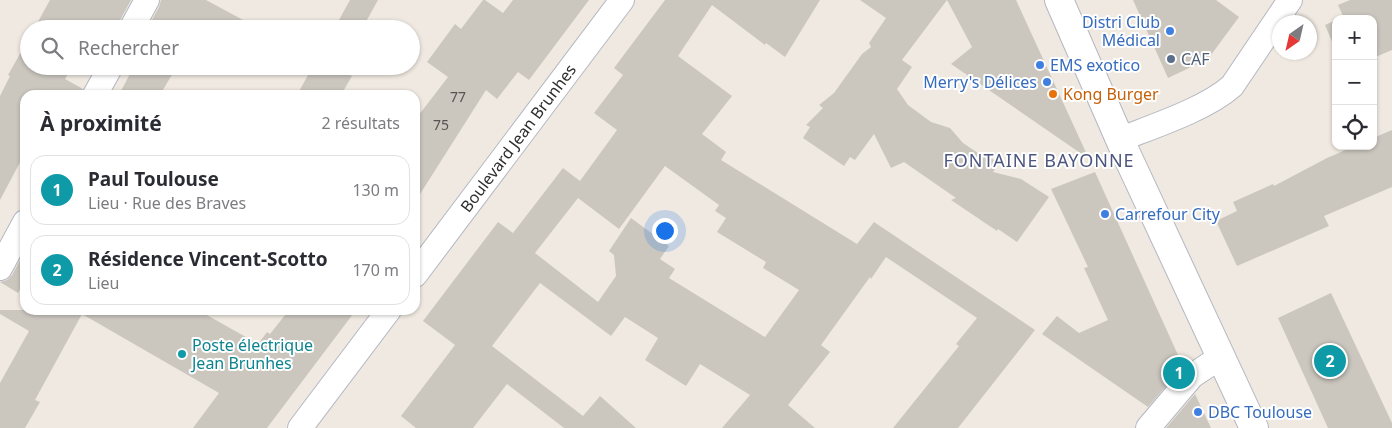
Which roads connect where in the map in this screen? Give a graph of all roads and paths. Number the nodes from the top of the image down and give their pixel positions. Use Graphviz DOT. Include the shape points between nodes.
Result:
graph roads {
  1 [pos="147,0"];
  2 [pos="622,0"];
  3 [pos="1059,0"];
  4 [pos="1290,0"];
  5 [pos="136,20"];
  6 [pos="106,75"];
  7 [pos="98,90"];
  8 [pos="1121,139"];
  9 [pos="20,231"];
  10 [pos="0,268"];
  11 [pos="420,268"];
  12 [pos="385,315"];
  13 [pos="1222,356"];
  14 [pos="300,428"];
  15 [pos="1148,428"];
  16 [pos="1254,428"];
  1 -- 5 [label="street"];
  2 -- 11 [label="street, Boulevard Jean Brunhes"];
  3 -- 8 [label="main road"];
  4 -- 8 [label="street" via="1232,86 1220,97"];
  6 -- 7 [label="street"];
  8 -- 13 [label="main road"];
  9 -- 10 [label="street"];
  12 -- 14 [label="street"];
  13 -- 15 [label="street" via="1192,376"];
  13 -- 16 [label="main road"];
}
